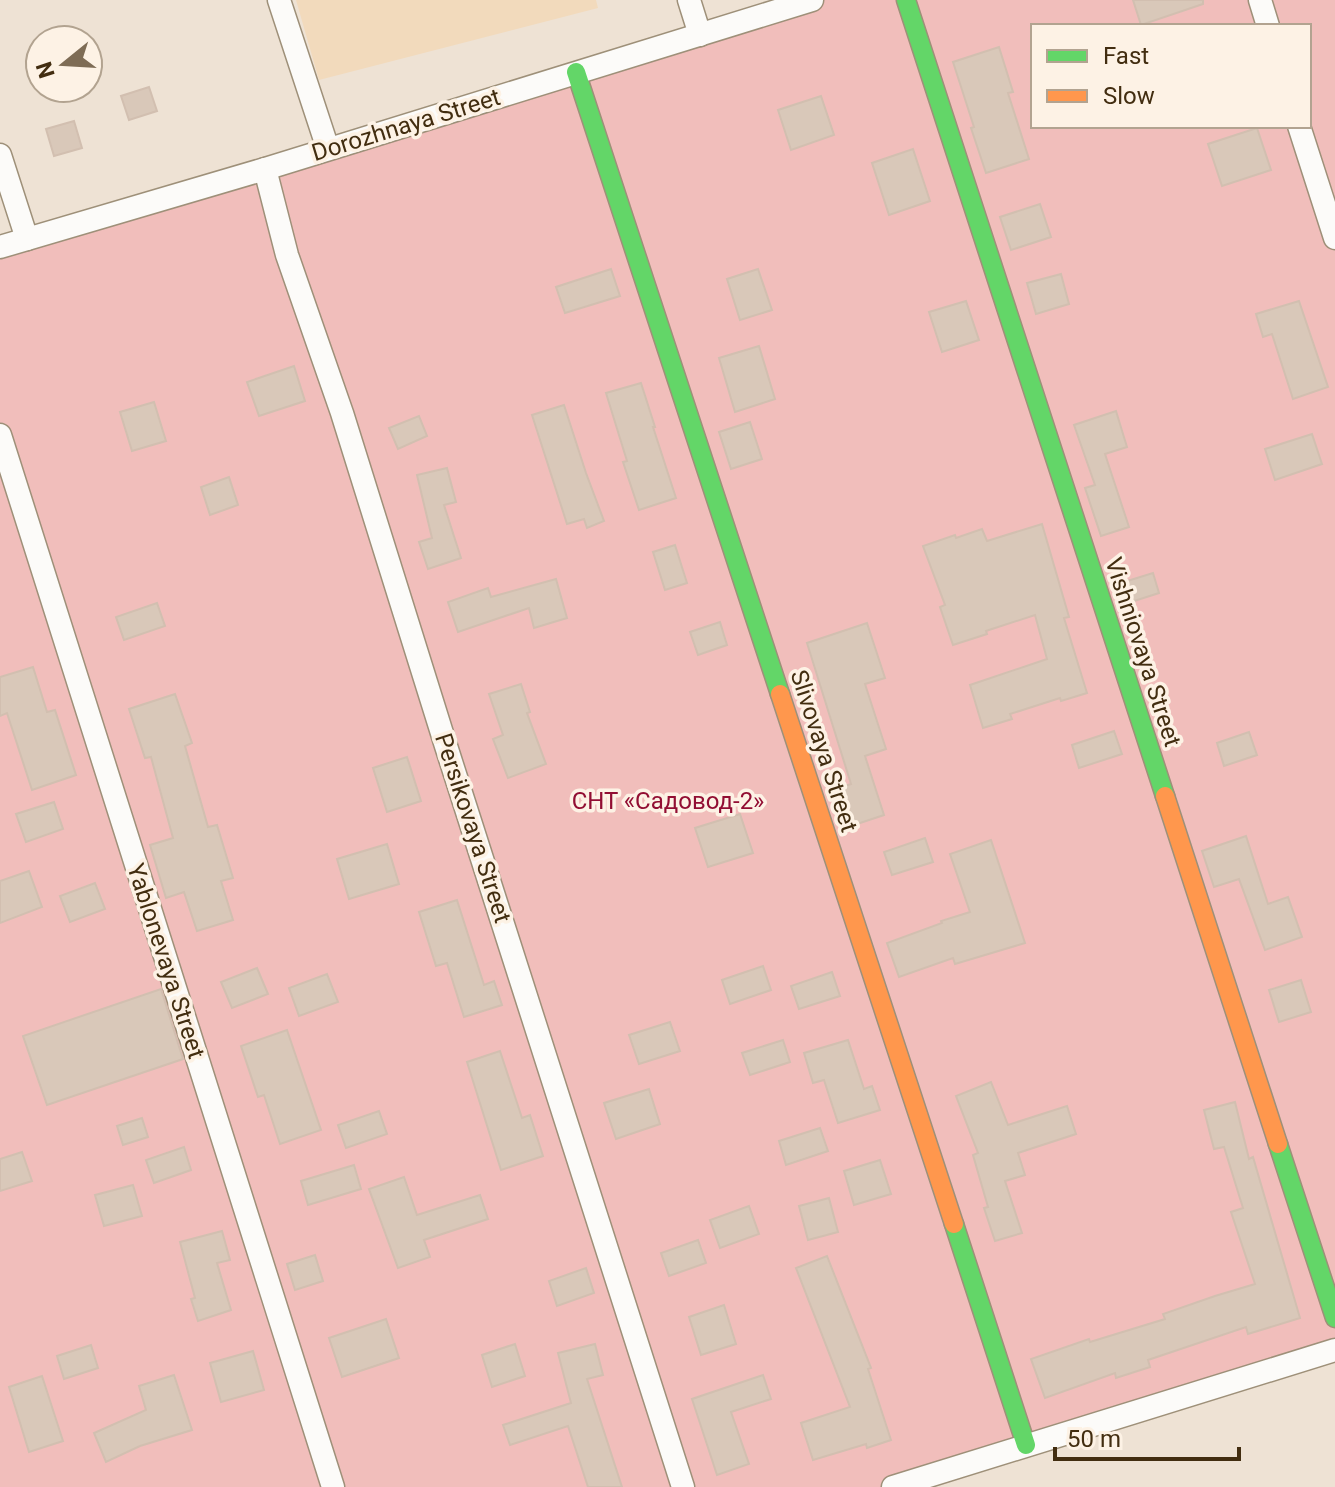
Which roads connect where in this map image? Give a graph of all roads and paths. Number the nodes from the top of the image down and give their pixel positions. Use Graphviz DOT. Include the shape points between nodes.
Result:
graph roads {
  1 [pos="279,0"];
  2 [pos="689,0"];
  3 [pos="812,0"];
  4 [pos="906,0"];
  5 [pos="1260,0"];
  6 [pos="1267,24"];
  7 [pos="700,35"];
  8 [pos="576,72"];
  9 [pos="1300,128"];
  10 [pos="328,149"];
  11 [pos="0,155"];
  12 [pos="265,169"];
  13 [pos="1335,238"];
  14 [pos="27,239"];
  15 [pos="0,247"];
  16 [pos="0,435"];
  17 [pos="1335,1318"];
  18 [pos="1335,1350"];
  19 [pos="1026,1445"];
  20 [pos="333,1487"];
  21 [pos="683,1487"];
  22 [pos="893,1487"];
  1 -- 10 [label="street"];
  2 -- 7 [label="street"];
  3 -- 7 [label="street, Dorozhnaya Street"];
  4 -- 17 [label="street, Vishniovaya Street"];
  5 -- 6 [label="street"];
  7 -- 8 [label="street, Dorozhnaya Street"];
  8 -- 10 [label="street, Dorozhnaya Street"];
  8 -- 19 [label="street, Slivovaya Street"];
  9 -- 13 [label="street"];
  10 -- 12 [label="street, Dorozhnaya Street"];
  11 -- 14 [label="street"];
  12 -- 14 [label="street, Dorozhnaya Street"];
  12 -- 21 [label="street, Persikovaya Street" via="287,255 342,413"];
  14 -- 15 [label="street, Dorozhnaya Street"];
  16 -- 20 [label="street, Yablonevaya Street"];
  18 -- 19 [label="street"];
  19 -- 22 [label="street"];
}
